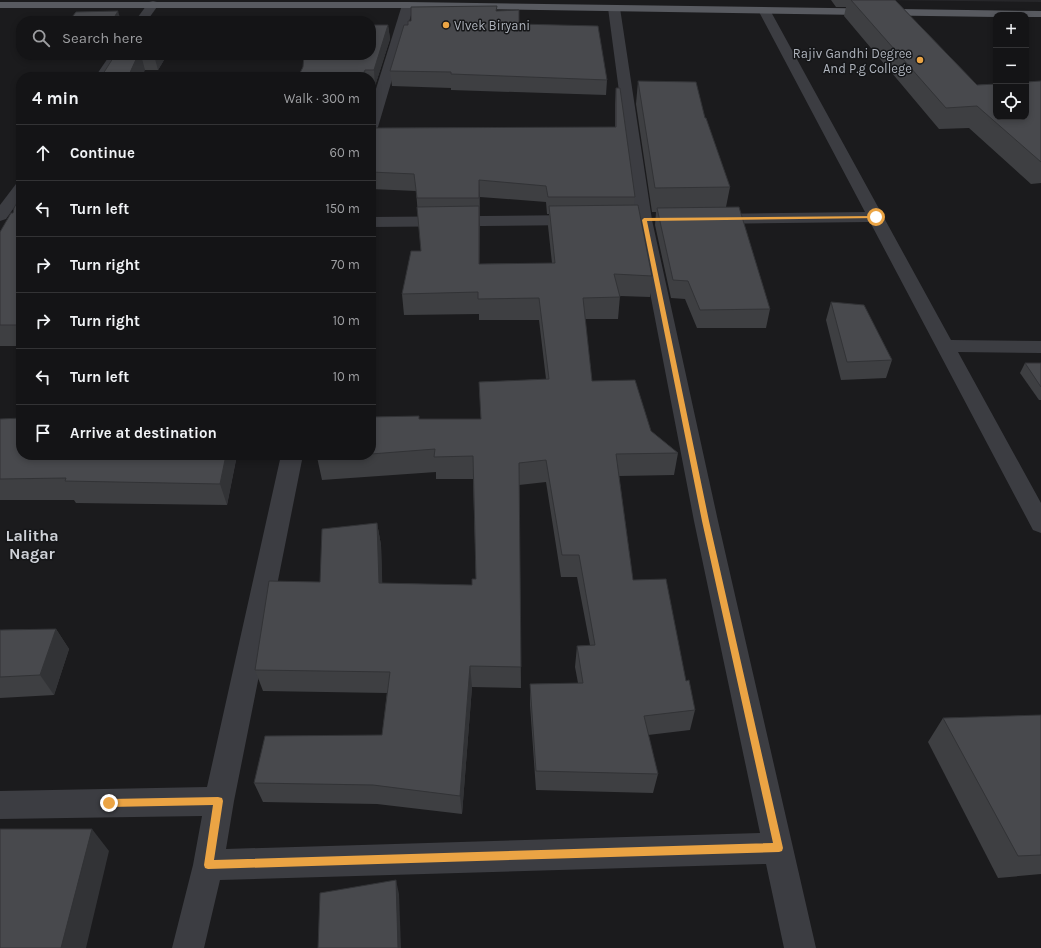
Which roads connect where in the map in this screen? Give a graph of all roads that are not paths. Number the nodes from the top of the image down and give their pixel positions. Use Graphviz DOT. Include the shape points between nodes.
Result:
graph roads {
  1 [pos="153,4"];
  2 [pos="0,5"];
  3 [pos="408,6"];
  4 [pos="614,8"];
  5 [pos="764,10"];
  6 [pos="1041,14"];
  7 [pos="145,16"];
  8 [pos="112,60"];
  9 [pos="104,72"];
  10 [pos="376,111"];
  11 [pos="16,197"];
  12 [pos="876,217"];
  13 [pos="700,219"];
  14 [pos="589,220"];
  15 [pos="376,222"];
  16 [pos="2,224"];
  17 [pos="945,346"];
  18 [pos="1041,347"];
  19 [pos="291,460"];
  20 [pos="1041,524"];
  21 [pos="218,801"];
  22 [pos="0,805"];
  23 [pos="779,848"];
  24 [pos="208,865"];
  25 [pos="188,948"];
  26 [pos="800,948"];
  1 -- 2 [label="main road"];
  1 -- 3 [label="main road"];
  1 -- 7 [label="street"];
  3 -- 4 [label="main road"];
  3 -- 10 [label="street"];
  4 -- 5 [label="main road"];
  4 -- 23 [label="street" via="644,220 706,521"];
  5 -- 6 [label="main road"];
  5 -- 12 [label="street"];
  8 -- 9 [label="street"];
  11 -- 16 [label="street"];
  12 -- 13 [label="street"];
  12 -- 17 [label="street"];
  14 -- 15 [label="street"];
  17 -- 18 [label="street"];
  17 -- 20 [label="street"];
  19 -- 21 [label="street"];
  21 -- 22 [label="street"];
  21 -- 24 [label="street"];
  23 -- 24 [label="street"];
  23 -- 26 [label="street"];
  24 -- 25 [label="street"];
}
